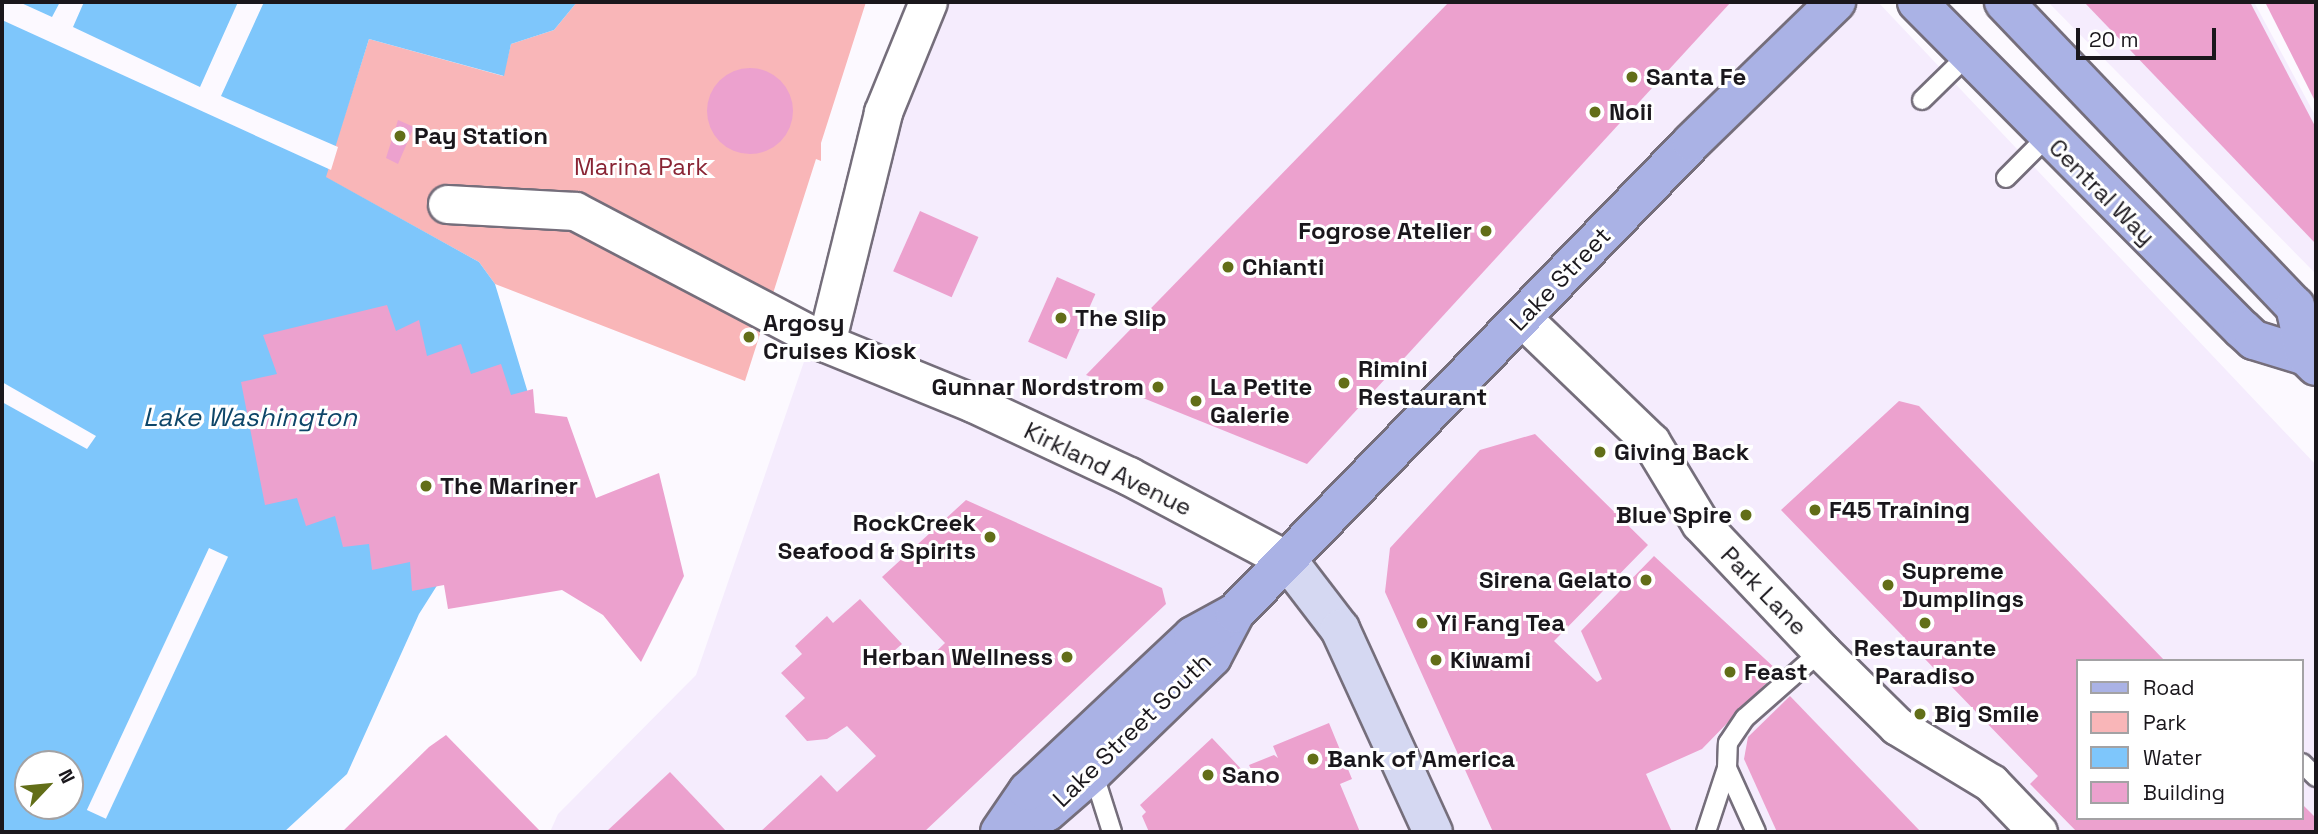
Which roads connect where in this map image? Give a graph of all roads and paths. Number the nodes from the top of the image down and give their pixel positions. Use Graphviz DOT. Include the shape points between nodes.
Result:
graph roads {
  1 [pos="928,2"];
  2 [pos="1836,2"];
  3 [pos="1917,2"];
  4 [pos="2004,2"];
  5 [pos="1969,54"];
  6 [pos="1922,100"];
  7 [pos="2047,137"];
  8 [pos="2006,178"];
  9 [pos="447,204"];
  10 [pos="2218,229"];
  11 [pos="2149,240"];
  12 [pos="1522,318"];
  13 [pos="826,342"];
  14 [pos="2311,361"];
  15 [pos="1287,560"];
  16 [pos="1235,613"];
  17 [pos="1821,650"];
  18 [pos="2304,765"];
  19 [pos="1727,768"];
  20 [pos="1093,772"];
  21 [pos="2316,778"];
  22 [pos="1004,828"];
  23 [pos="1112,832"];
  24 [pos="1433,832"];
  25 [pos="1706,832"];
  26 [pos="1756,832"];
  27 [pos="2038,832"];
  1 -- 13 [label="street" via="883,112"];
  2 -- 12 [label="main road, Lake Street"];
  3 -- 5 [label="main road, Central Way"];
  4 -- 10 [label="main road, Central Way"];
  5 -- 6 [label="lane"];
  5 -- 7 [label="main road, Central Way"];
  7 -- 8 [label="lane"];
  7 -- 11 [label="main road, Central Way"];
  9 -- 13 [label="street, Kirkland Avenue" via="575,211"];
  10 -- 11 [label="main road" via="2186,224 2158,232"];
  10 -- 14 [label="main road, Central Way" via="2295,306"];
  11 -- 14 [label="main road, Central Way" via="2254,340"];
  12 -- 15 [label="main road, Lake Street"];
  12 -- 17 [label="street, Park Lane" via="1651,442 1700,523"];
  13 -- 15 [label="street, Kirkland Avenue" via="973,403 1129,476"];
  15 -- 16 [label="main road, Lake Street South"];
  15 -- 24 [label="main road, Kirkland Avenue" via="1340,629"];
  16 -- 20 [label="main road, Lake Street South" via="1212,657"];
  16 -- 22 [label="main road, Lake Street South" via="1194,636 1174,654 1028,791"];
  17 -- 19 [label="lane" via="1745,718 1727,743"];
  17 -- 27 [label="street, Park Lane" via="1897,726 1991,783"];
  18 -- 21 [label="lane"];
  19 -- 25 [label="lane"];
  19 -- 26 [label="lane"];
  20 -- 22 [label="main road, Lake Street South" via="1047,812"];
  20 -- 23 [label="lane"];
}
